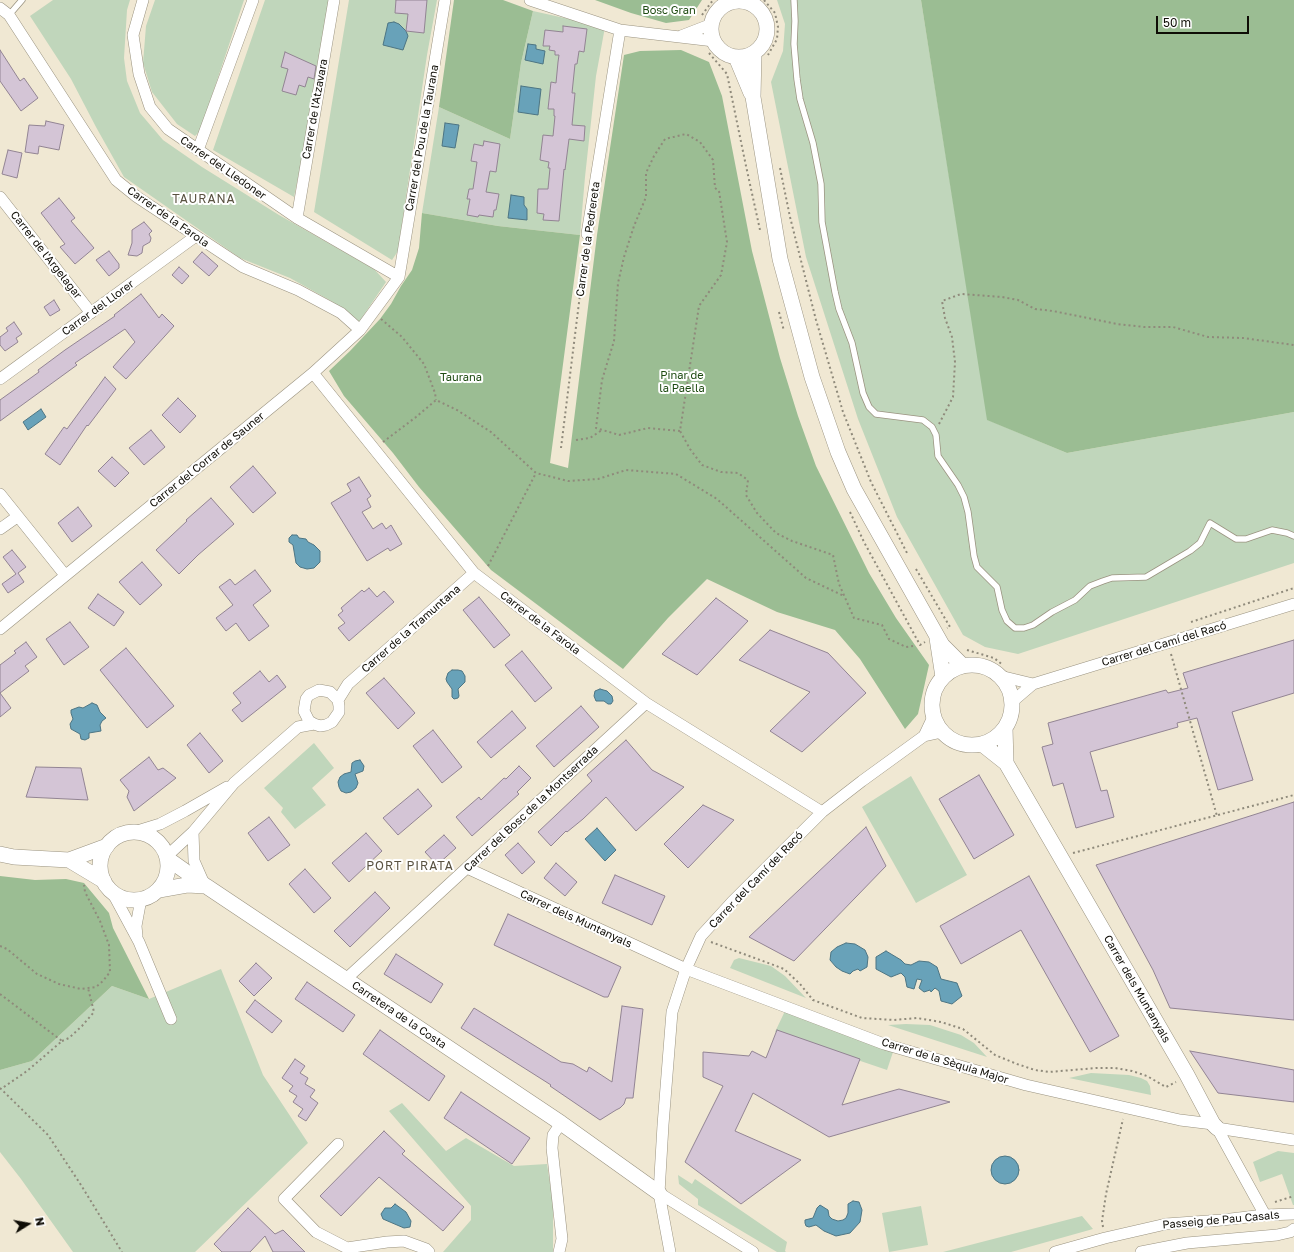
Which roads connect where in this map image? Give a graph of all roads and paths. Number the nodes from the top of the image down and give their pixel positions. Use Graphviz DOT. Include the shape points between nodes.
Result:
graph roads {
  1 [pos="22,0"];
  2 [pos="143,0"];
  3 [pos="253,0"];
  4 [pos="334,0"];
  5 [pos="445,0"];
  6 [pos="530,0"];
  7 [pos="794,0"];
  8 [pos="743,1"];
  9 [pos="725,3"];
  10 [pos="4,11"];
  11 [pos="712,24"];
  12 [pos="620,30"];
  13 [pos="680,36"];
  14 [pos="714,41"];
  15 [pos="754,53"];
  16 [pos="736,57"];
  17 [pos="753,97"];
  18 [pos="198,150"];
  19 [pos="0,197"];
  20 [pos="297,218"];
  21 [pos="587,234"];
  22 [pos="196,236"];
  23 [pos="399,277"];
  24 [pos="373,312"];
  25 [pos="91,313"];
  26 [pos="360,330"];
  27 [pos="1294,345"];
  28 [pos="313,373"];
  29 [pos="0,380"];
  30 [pos="436,400"];
  31 [pos="602,430"];
  32 [pos="680,431"];
  33 [pos="934,432"];
  34 [pos="576,440"];
  35 [pos="374,448"];
  36 [pos="561,448"];
  37 [pos="536,473"];
  38 [pos="0,494"];
  39 [pos="17,517"];
  40 [pos="0,529"];
  41 [pos="1294,536"];
  42 [pos="488,566"];
  43 [pos="474,573"];
  44 [pos="65,576"];
  45 [pos="1294,588"];
  46 [pos="845,596"];
  47 [pos="1294,604"];
  48 [pos="1185,624"];
  49 [pos="0,629"];
  50 [pos="939,640"];
  51 [pos="1168,643"];
  52 [pos="913,646"];
  53 [pos="961,647"];
  54 [pos="963,666"];
  55 [pos="1002,671"];
  56 [pos="942,677"];
  57 [pos="348,684"];
  58 [pos="1033,684"];
  59 [pos="330,692"];
  60 [pos="338,700"];
  61 [pos="1012,702"];
  62 [pos="646,703"];
  63 [pos="304,711"];
  64 [pos="933,717"];
  65 [pos="314,724"];
  66 [pos="298,727"];
  67 [pos="1005,728"];
  68 [pos="942,732"];
  69 [pos="924,736"];
  70 [pos="982,744"];
  71 [pos="1006,763"];
  72 [pos="234,783"];
  73 [pos="1294,795"];
  74 [pos="822,812"];
  75 [pos="1217,816"];
  76 [pos="134,832"];
  77 [pos="193,832"];
  78 [pos="107,846"];
  79 [pos="0,854"];
  80 [pos="1060,856"];
  81 [pos="167,858"];
  82 [pos="74,863"];
  83 [pos="467,868"];
  84 [pos="107,886"];
  85 [pos="206,886"];
  86 [pos="159,890"];
  87 [pos="141,899"];
  88 [pos="701,936"];
  89 [pos="139,942"];
  90 [pos="0,946"];
  91 [pos="686,969"];
  92 [pos="346,980"];
  93 [pos="88,988"];
  94 [pos="0,994"];
  95 [pos="171,1019"];
  96 [pos="62,1041"];
  97 [pos="1187,1075"];
  98 [pos="0,1088"];
  99 [pos="1125,1107"];
  100 [pos="561,1123"];
  101 [pos="1215,1126"];
  102 [pos="1294,1140"];
  103 [pos="338,1144"];
  104 [pos="659,1193"];
  105 [pos="1294,1214"];
  106 [pos="1266,1215"];
  107 [pos="1294,1229"];
  108 [pos="1105,1238"];
  109 [pos="382,1243"];
  110 [pos="348,1250"];
  111 [pos="122,1252"];
  112 [pos="373,1252"];
  113 [pos="429,1252"];
  114 [pos="559,1252"];
  115 [pos="670,1252"];
  116 [pos="753,1252"];
  117 [pos="1055,1252"];
  118 [pos="1141,1252"];
  1 -- 10 [label="lane"];
  2 -- 18 [label="street, Carrer del Lledoner" via="133,35 139,74 150,107 168,129"];
  3 -- 18 [label="street"];
  4 -- 20 [label="street, Carrer de l'Atzavara"];
  5 -- 23 [label="street, Carrer del Pou de la Taurana"];
  6 -- 12 [label="street"];
  7 -- 33 [label="lane" via="794,44 800,99 813,143 821,184 822,222 835,292 852,344 863,393 869,407 876,414 923,420"];
  8 -- 9 [label="street"];
  8 -- 15 [label="street" via="760,11 767,28 766,38"];
  9 -- 11 [label="street"];
  10 -- 22 [label="street, Carrer de la Farola" via="116,180"];
  11 -- 13 [label="street"];
  11 -- 14 [label="street"];
  12 -- 13 [label="street"];
  12 -- 21 [label="street, Carrer de la Pedrereta"];
  13 -- 14 [label="street"];
  14 -- 16 [label="street" via="727,55"];
  15 -- 16 [label="street" via="746,57"];
  15 -- 17 [label="street"];
  16 -- 17 [label="street"];
  17 -- 50 [label="street" via="780,259 812,377 854,489"];
  18 -- 20 [label="street, Carrer del Lledoner"];
  19 -- 25 [label="street, Carrer de l'Argelagar"];
  20 -- 23 [label="street, Carrer del Lledoner"];
  21 -- 36 [label="path, Carrer de la Pedrereta"];
  22 -- 25 [label="street, Carrer del Llorer"];
  22 -- 26 [label="street, Carrer de la Farola" via="243,267 298,290 341,313"];
  23 -- 24 [label="street, Carrer del Corrar de Sauner"];
  24 -- 26 [label="street, Carrer del Corrar de Sauner"];
  24 -- 30 [label="path" via="402,337 424,364 436,393"];
  25 -- 29 [label="street, Carrer del Llorer"];
  26 -- 28 [label="street, Carrer del Corrar de Sauner"];
  27 -- 33 [label="path" via="1243,338 1208,337 1173,327 1117,324 1035,309 1018,300 961,294 942,301 952,337 955,362 953,398"];
  28 -- 35 [label="street, Carrer de la Farola"];
  28 -- 44 [label="street, Carrer del Corrar de Sauner"];
  30 -- 35 [label="path"];
  30 -- 37 [label="path" via="491,432"];
  31 -- 32 [label="path" via="619,435 648,428"];
  31 -- 32 [label="path" via="596,428 602,380 614,341 618,283 634,226 646,197 646,173 665,139 686,134 700,142 713,160 715,188 719,191 727,242 720,275 699,306"];
  31 -- 34 [label="path" via="590,438"];
  32 -- 46 [label="path" via="702,465 721,472 738,473 748,480 746,495 757,513 776,533 833,555"];
  33 -- 41 [label="lane" via="938,456 964,497 977,567 997,587 1002,610 1007,621 1015,628 1033,625 1075,600 1090,586 1112,578 1146,577 1158,571 1200,543 1210,523 1236,539 1246,539 1272,530"];
  35 -- 43 [label="street, Carrer de la Farola"];
  37 -- 42 [label="path"];
  37 -- 46 [label="path" via="568,481 598,479 626,470 676,474 717,500 806,578"];
  38 -- 39 [label="street"];
  39 -- 40 [label="street"];
  39 -- 44 [label="street"];
  43 -- 57 [label="street, Carrer de la Tramuntana"];
  43 -- 62 [label="street, Carrer de la Farola"];
  44 -- 49 [label="street, Carrer del Corrar de Sauner"];
  45 -- 48 [label="path"];
  46 -- 52 [label="path" via="854,618 882,625 889,639 906,647"];
  47 -- 51 [label="street, Carrer del Camí del Racó"];
  50 -- 54 [label="street"];
  50 -- 56 [label="street"];
  51 -- 58 [label="street, Carrer del Camí del Racó"];
  51 -- 75 [label="path"];
  53 -- 55 [label="path" via="994,658"];
  54 -- 55 [label="street" via="983,666 995,672"];
  54 -- 56 [label="street"];
  55 -- 58 [label="street"];
  55 -- 61 [label="street"];
  56 -- 64 [label="street" via="934,692"];
  57 -- 59 [label="street, Carrer de la Tramuntana"];
  57 -- 60 [label="street, Carrer de la Tramuntana"];
  58 -- 61 [label="street, Carrer del Camí del Racó"];
  59 -- 60 [label="street"];
  59 -- 63 [label="street" via="314,692 306,699"];
  60 -- 65 [label="street" via="339,712 332,722 320,726"];
  61 -- 67 [label="street" via="1011,716"];
  62 -- 74 [label="street, Carrer de la Farola"];
  62 -- 83 [label="street, Carrer del Bosc de la Montserrada"];
  63 -- 65 [label="street" via="309,721"];
  63 -- 66 [label="street"];
  64 -- 68 [label="street"];
  64 -- 69 [label="street, Carrer del Camí del Racó"];
  65 -- 66 [label="street"];
  66 -- 72 [label="street"];
  67 -- 70 [label="street" via="995,738"];
  67 -- 71 [label="street, Carrer dels Muntanyals"];
  68 -- 69 [label="street, Carrer del Camí del Racó"];
  68 -- 70 [label="street" via="960,744"];
  69 -- 74 [label="street, Carrer del Camí del Racó"];
  70 -- 71 [label="street, Carrer dels Muntanyals"];
  71 -- 80 [label="street, Carrer dels Muntanyals"];
  72 -- 76 [label="street" via="185,812 160,824"];
  72 -- 77 [label="street"];
  73 -- 75 [label="path"];
  74 -- 88 [label="street, Carrer del Camí del Racó"];
  75 -- 80 [label="path"];
  76 -- 78 [label="street" via="120,836"];
  76 -- 81 [label="street" via="154,839 162,847"];
  77 -- 81 [label="street"];
  77 -- 85 [label="street" via="194,861"];
  78 -- 82 [label="street"];
  78 -- 84 [label="street" via="101,863 101,873"];
  79 -- 82 [label="street"];
  80 -- 97 [label="street, Carrer dels Muntanyals"];
  81 -- 85 [label="street, Carretera de la Costa"];
  81 -- 86 [label="street" via="168,870"];
  82 -- 84 [label="street"];
  82 -- 93 [label="path" via="109,945 110,972 96,987"];
  83 -- 91 [label="street, Carrer dels Muntanyals"];
  83 -- 92 [label="street, Carrer del Bosc de la Montserrada"];
  84 -- 87 [label="street" via="130,900"];
  84 -- 89 [label="street"];
  85 -- 86 [label="street" via="186,885"];
  85 -- 92 [label="street, Carretera de la Costa"];
  86 -- 87 [label="street"];
  87 -- 89 [label="street" via="136,926"];
  88 -- 91 [label="street, Carrer del Camí del Racó"];
  88 -- 97 [label="path" via="784,969 813,1000 862,1018 918,1018 940,1022 963,1030 995,1055 1036,1070 1050,1072 1115,1068 1147,1076 1166,1087"];
  89 -- 95 [label="street"];
  90 -- 93 [label="path" via="37,974 59,984"];
  91 -- 99 [label="street, Carrer de la Sèquia Major" via="884,1044 1026,1085"];
  91 -- 104 [label="street, Carrer del Camí del Racó" via="672,1012"];
  92 -- 100 [label="street, Carretera de la Costa"];
  93 -- 96 [label="path" via="94,1012 69,1038"];
  94 -- 96 [label="path"];
  96 -- 98 [label="path" via="27,1071"];
  97 -- 101 [label="street, Carrer dels Muntanyals"];
  98 -- 111 [label="path" via="48,1135"];
  99 -- 101 [label="street, Carrer de la Sèquia Major"];
  99 -- 108 [label="path" via="1102,1221"];
  100 -- 104 [label="street, Carretera de la Costa"];
  100 -- 114 [label="street" via="553,1135 552,1148 562,1239"];
  101 -- 102 [label="street"];
  101 -- 106 [label="street, Carrer dels Muntanyals"];
  103 -- 110 [label="street" via="284,1199 316,1232"];
  104 -- 115 [label="street, Carrer del Camí del Racó"];
  104 -- 116 [label="street"];
  105 -- 106 [label="street, Passeig de Pau Casals"];
  106 -- 108 [label="street, Passeig de Pau Casals" via="1166,1224"];
  107 -- 118 [label="street" via="1277,1235 1187,1243"];
  108 -- 117 [label="street, Passeig de Pau Casals"];
  109 -- 110 [label="street"];
  109 -- 112 [label="street"];
  109 -- 113 [label="street" via="404,1241"];
}
